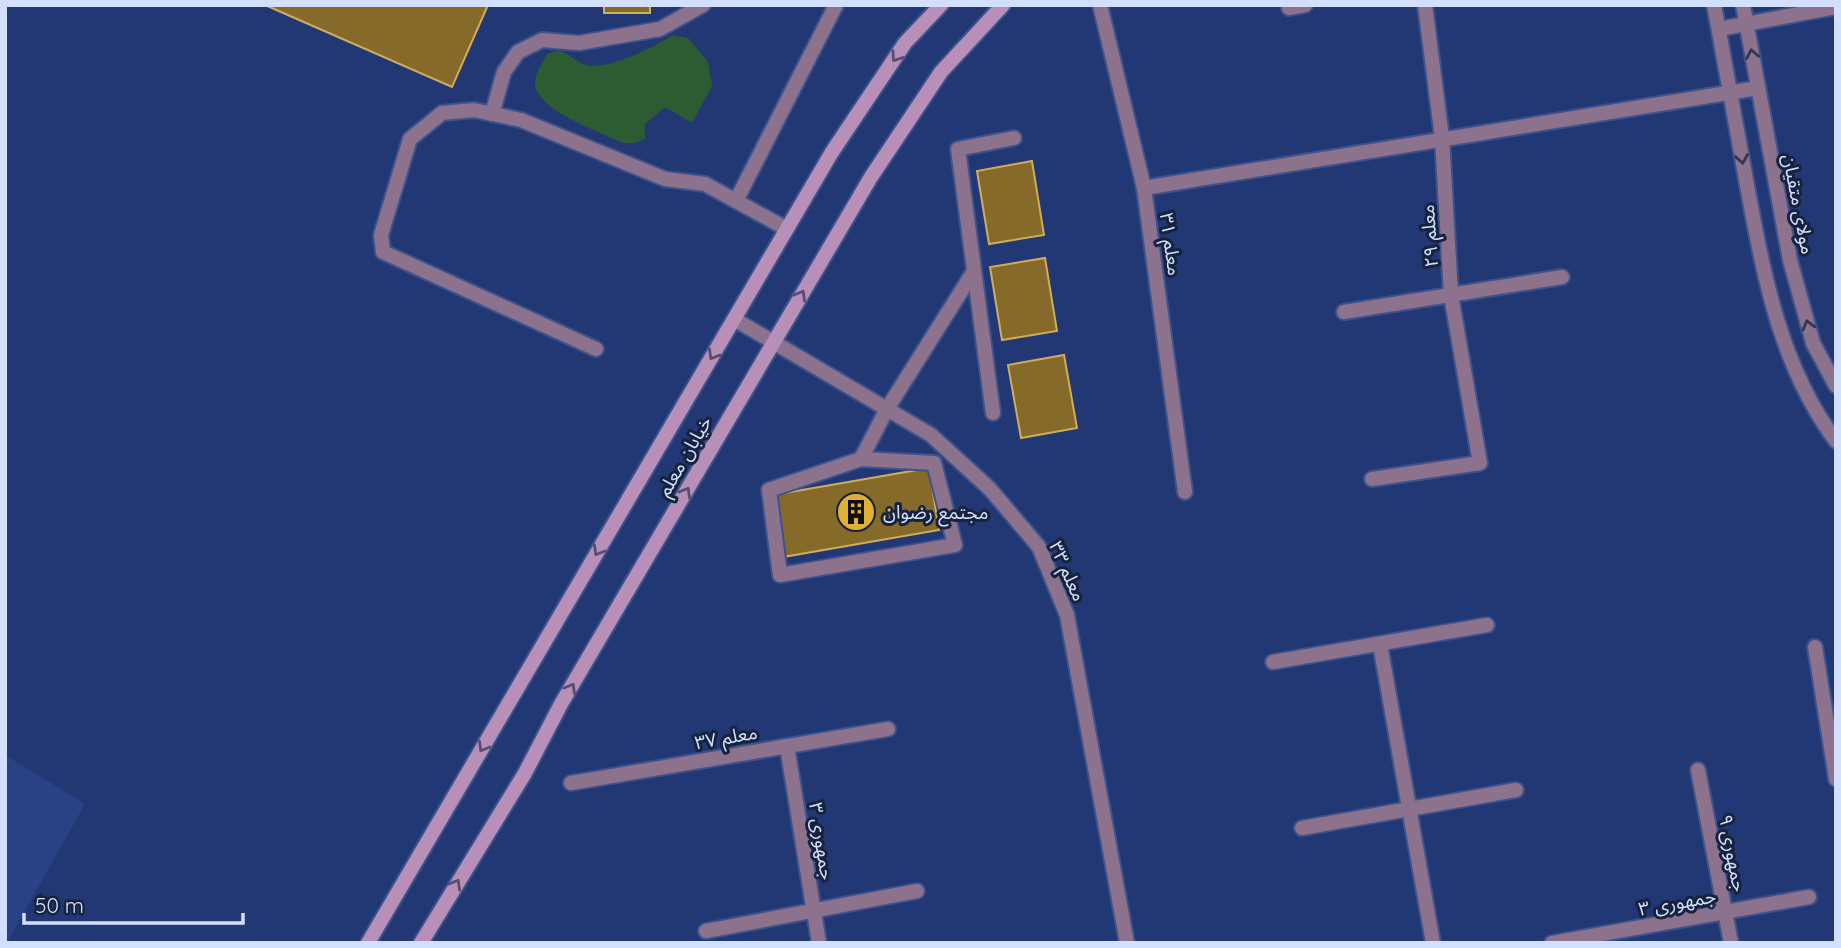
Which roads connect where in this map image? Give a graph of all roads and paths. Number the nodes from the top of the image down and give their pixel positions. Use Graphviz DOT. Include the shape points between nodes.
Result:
graph roads {
  1 [pos="703,5"];
  2 [pos="836,5"];
  3 [pos="941,5"];
  4 [pos="1003,5"];
  5 [pos="1100,5"];
  6 [pos="1306,5"];
  7 [pos="1425,5"];
  8 [pos="1714,5"];
  9 [pos="1743,5"];
  10 [pos="1836,7"];
  11 [pos="1289,8"];
  12 [pos="1746,22"];
  13 [pos="1719,29"];
  14 [pos="1758,88"];
  15 [pos="1730,92"];
  16 [pos="492,114"];
  17 [pos="1014,138"];
  18 [pos="1442,138"];
  19 [pos="1144,188"];
  20 [pos="736,201"];
  21 [pos="787,229"];
  22 [pos="974,271"];
  23 [pos="1562,277"];
  24 [pos="1451,295"];
  25 [pos="1343,312"];
  26 [pos="734,319"];
  27 [pos="773,343"];
  28 [pos="596,349"];
  29 [pos="1836,386"];
  30 [pos="887,409"];
  31 [pos="993,413"];
  32 [pos="1836,441"];
  33 [pos="861,459"];
  34 [pos="1372,479"];
  35 [pos="1185,492"];
  36 [pos="1488,625"];
  37 [pos="1380,644"];
  38 [pos="1815,647"];
  39 [pos="1273,662"];
  40 [pos="888,729"];
  41 [pos="787,746"];
  42 [pos="1698,770"];
  43 [pos="1836,779"];
  44 [pos="571,783"];
  45 [pos="1516,790"];
  46 [pos="1409,809"];
  47 [pos="1302,828"];
  48 [pos="917,891"];
  49 [pos="1809,897"];
  50 [pos="814,911"];
  51 [pos="1725,913"];
  52 [pos="706,931"];
  53 [pos="368,943"];
  54 [pos="421,943"];
  55 [pos="819,943"];
  56 [pos="1127,943"];
  57 [pos="1433,943"];
  58 [pos="1552,943"];
  59 [pos="1731,943"];
  1 -- 16 [label="street" via="660,29 579,43 542,40 518,52 504,72"];
  2 -- 20 [label="street"];
  3 -- 21 [label="main road, خیابان معلم, one-way" via="905,43"];
  27 -- 4 [label="main road, خیابان معلم, one-way" via="871,177 941,72"];
  5 -- 19 [label="street, معلم ۳۱"];
  6 -- 11 [label="street"];
  7 -- 18 [label="street, معلم ۲۹"];
  8 -- 13 [label="street"];
  9 -- 12 [label="street, مولای متقیان"];
  10 -- 12 [label="street"];
  12 -- 13 [label="street"];
  14 -- 12 [label="street, مولای متقیان, one-way"];
  13 -- 15 [label="street"];
  14 -- 15 [label="street"];
  29 -- 14 [label="street, مولای متقیان, one-way" via="1813,343 1790,260"];
  15 -- 18 [label="street"];
  15 -- 32 [label="street, one-way" via="1762,266 1786,353"];
  16 -- 20 [label="street" via="521,120 665,179 705,184"];
  16 -- 28 [label="street" via="474,110 442,113 410,139 381,235 383,252"];
  17 -- 22 [label="street" via="958,149"];
  18 -- 19 [label="street"];
  18 -- 24 [label="street, معلم ۲۹"];
  19 -- 35 [label="street, معلم ۳۱"];
  20 -- 21 [label="street"];
  21 -- 26 [label="main road, خیابان معلم"];
  22 -- 30 [label="street"];
  22 -- 31 [label="street"];
  23 -- 24 [label="street"];
  24 -- 25 [label="street"];
  24 -- 34 [label="street, معلم ۲۹" via="1480,463"];
  26 -- 27 [label="street, معلم ۳۳"];
  26 -- 53 [label="main road, خیابان معلم, one-way"];
  27 -- 30 [label="street, معلم ۳۳"];
  54 -- 27 [label="main road, خیابان معلم, one-way" via="525,773"];
  30 -- 33 [label="street"];
  30 -- 56 [label="street, معلم ۳۳" via="931,435 981,480 1039,547 1067,615"];
  33 -- 33 [label="street" via="769,490 780,575 955,545 934,463"];
  36 -- 37 [label="street"];
  37 -- 39 [label="street"];
  37 -- 46 [label="street"];
  38 -- 43 [label="street"];
  40 -- 41 [label="street, معلم ۳۷"];
  41 -- 44 [label="street, معلم ۳۷"];
  41 -- 50 [label="street, جمهوری ۳"];
  42 -- 51 [label="street, جمهوری ۹"];
  45 -- 46 [label="street"];
  46 -- 47 [label="street"];
  46 -- 57 [label="street"];
  48 -- 50 [label="street"];
  49 -- 51 [label="street, جمهوری ۳"];
  50 -- 52 [label="street"];
  50 -- 55 [label="street, جمهوری ۳"];
  51 -- 58 [label="street, جمهوری ۳"];
  51 -- 59 [label="street, جمهوری ۹"];
}
